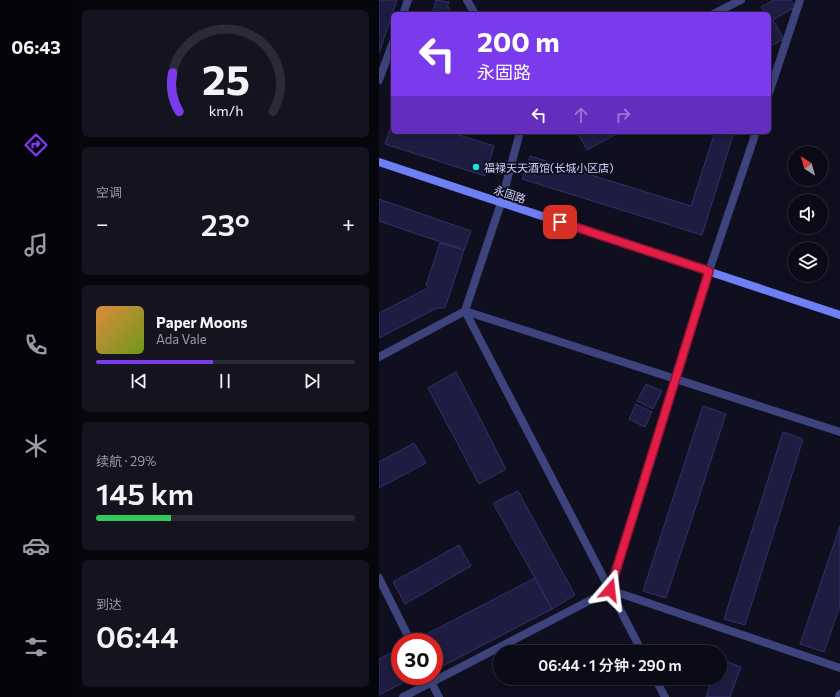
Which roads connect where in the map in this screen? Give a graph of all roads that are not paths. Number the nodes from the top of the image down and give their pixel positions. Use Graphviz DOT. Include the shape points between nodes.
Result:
graph roads {
  1 [pos="408,0"];
  2 [pos="467,0"];
  3 [pos="741,0"];
  4 [pos="800,0"];
  5 [pos="404,12"];
  6 [pos="474,12"];
  7 [pos="717,12"];
  8 [pos="391,47"];
  9 [pos="379,80"];
  10 [pos="771,87"];
  11 [pos="519,134"];
  12 [pos="755,134"];
  13 [pos="379,162"];
  14 [pos="501,203"];
  15 [pos="709,271"];
  16 [pos="465,311"];
  17 [pos="840,315"];
  18 [pos="379,357"];
  19 [pos="675,379"];
  20 [pos="840,432"];
  21 [pos="379,578"];
  22 [pos="610,590"];
  23 [pos="406,633"];
  24 [pos="638,645"];
  25 [pos="840,668"];
  26 [pos="443,673"];
  27 [pos="421,685"];
  28 [pos="433,685"];
  29 [pos="659,685"];
  30 [pos="403,697"];
  31 [pos="439,697"];
  32 [pos="665,697"];
  1 -- 5 [label="street"];
  2 -- 6 [label="street"];
  3 -- 7 [label="street"];
  4 -- 10 [label="street"];
  8 -- 9 [label="street"];
  11 -- 14 [label="street"];
  12 -- 15 [label="street"];
  13 -- 14 [label="street, 永固路"];
  14 -- 15 [label="street, 永固路"];
  14 -- 16 [label="street"];
  15 -- 17 [label="street, 永固路"];
  15 -- 19 [label="street"];
  16 -- 18 [label="street"];
  16 -- 19 [label="street"];
  16 -- 22 [label="street"];
  19 -- 20 [label="street"];
  19 -- 22 [label="street"];
  21 -- 23 [label="street"];
  22 -- 24 [label="street"];
  22 -- 25 [label="street"];
  22 -- 26 [label="street"];
  27 -- 30 [label="street"];
  28 -- 31 [label="street"];
  29 -- 32 [label="street"];
}
